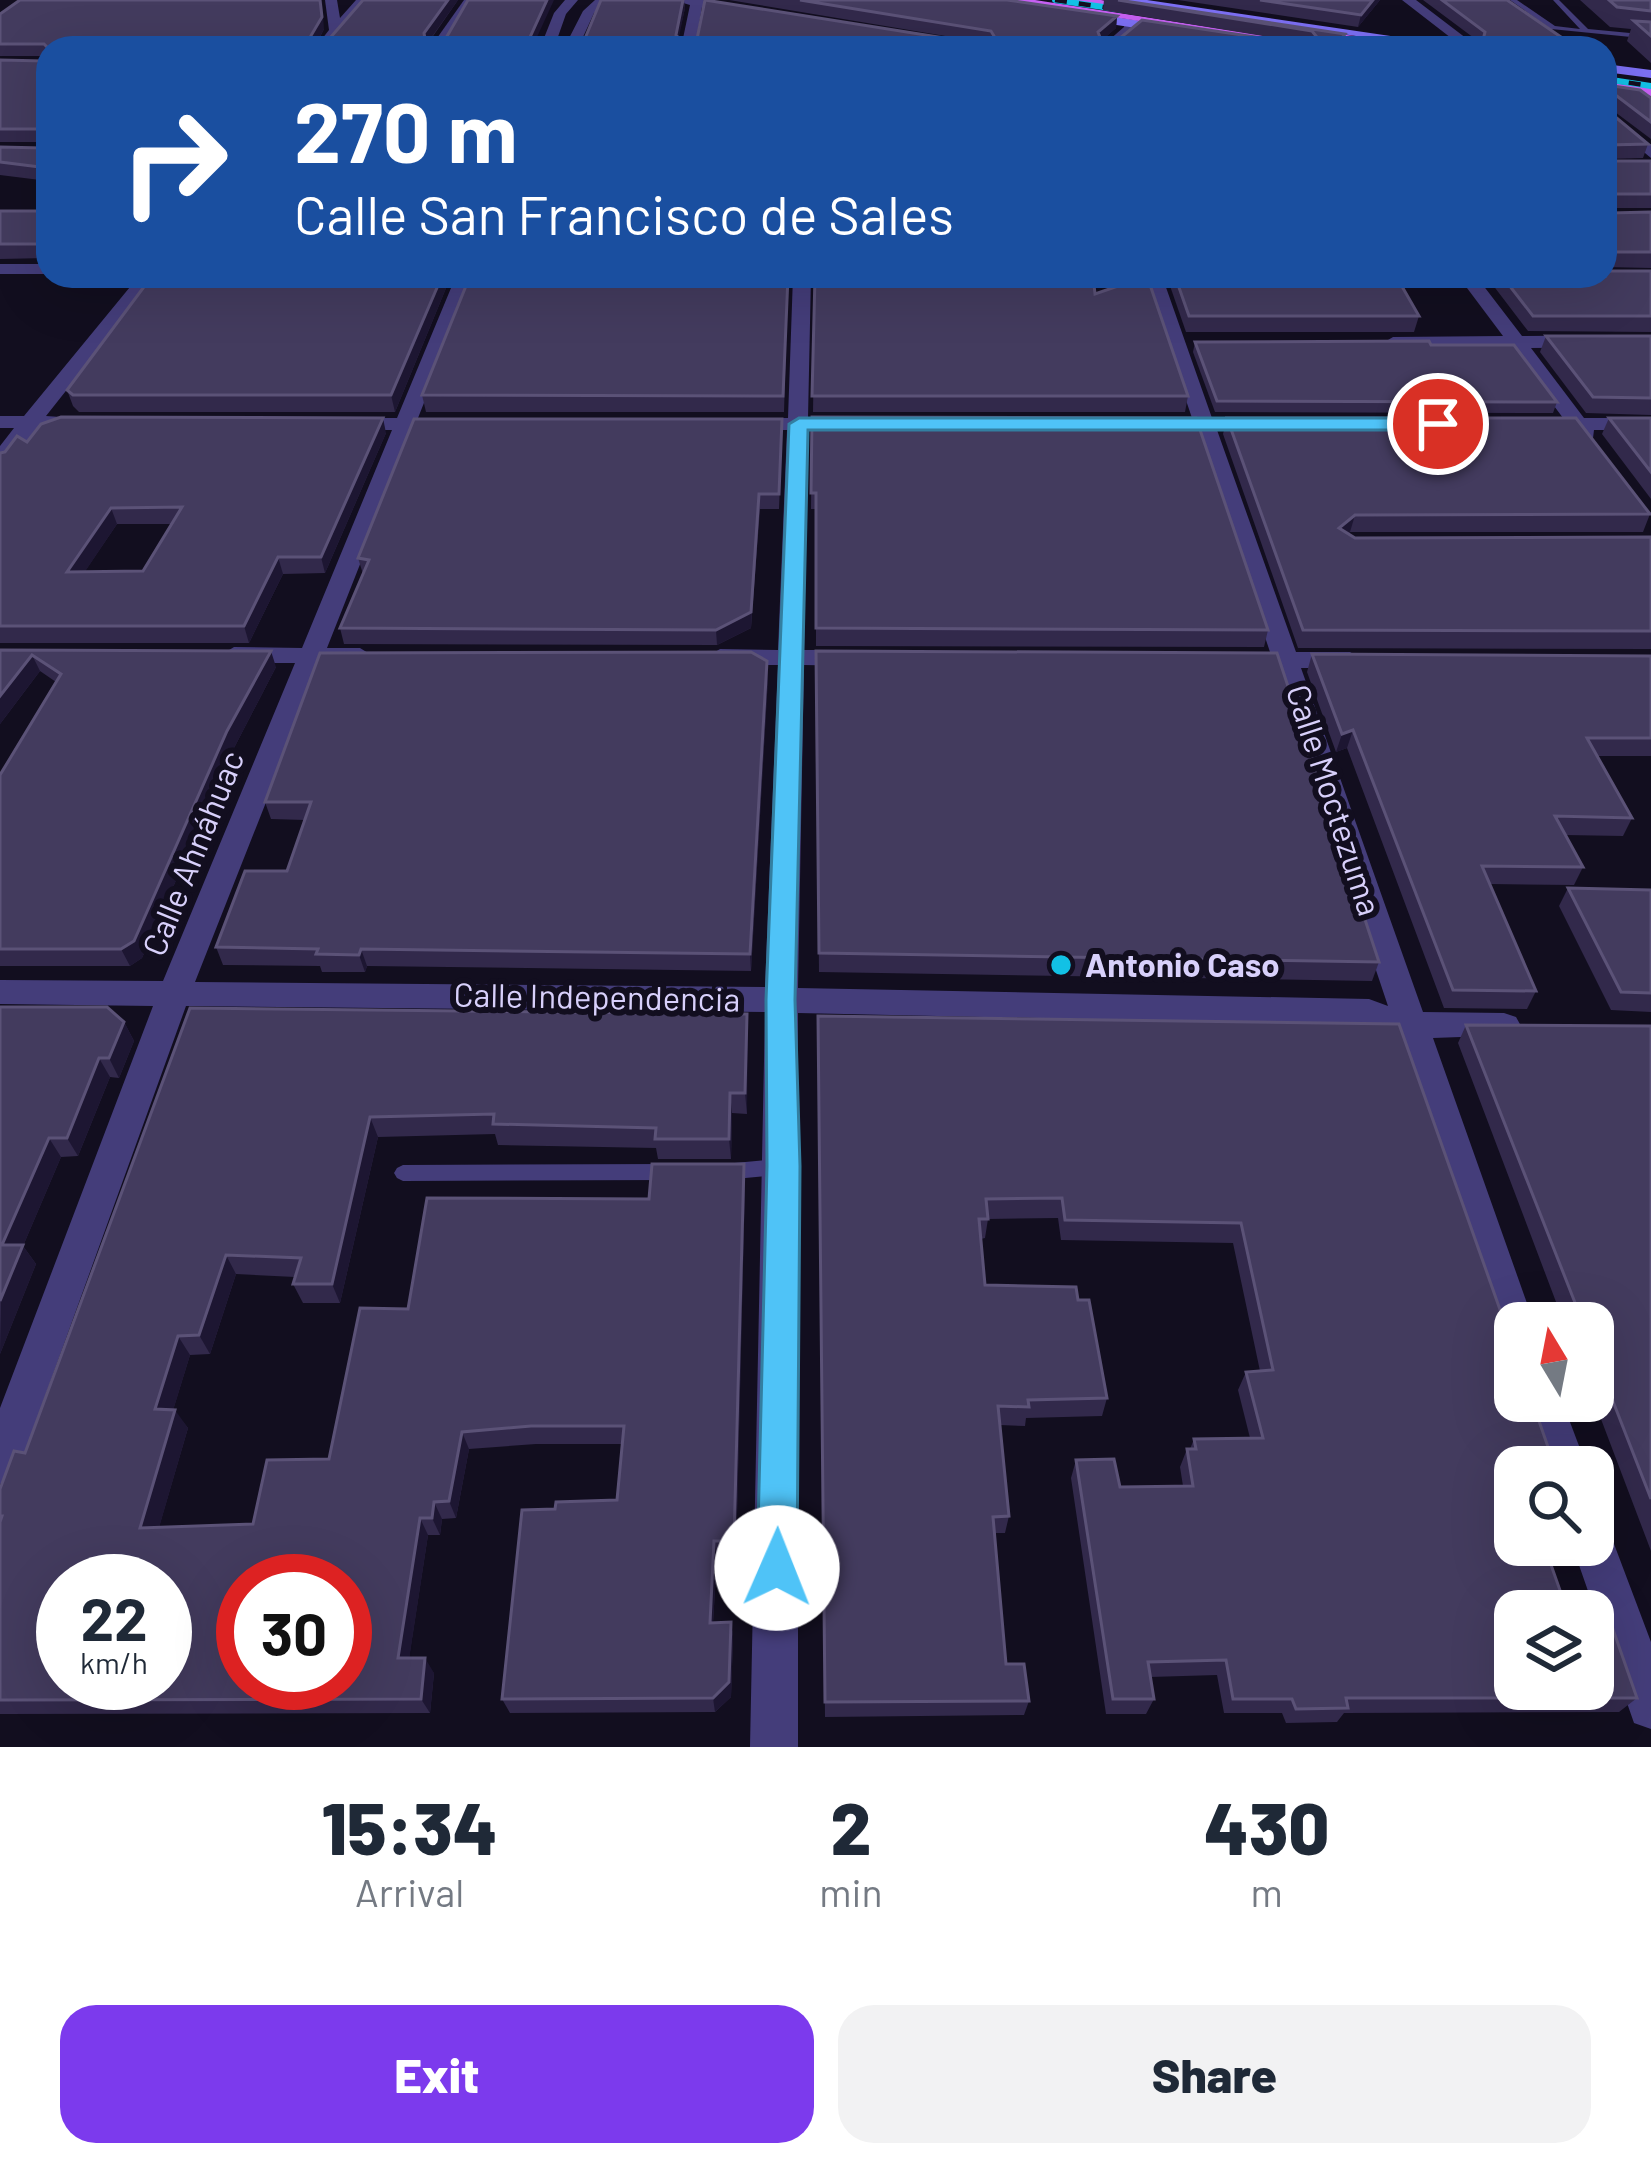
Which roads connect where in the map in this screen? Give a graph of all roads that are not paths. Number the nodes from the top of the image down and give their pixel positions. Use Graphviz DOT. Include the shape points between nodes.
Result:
graph roads {
  1 [pos="331,0"];
  2 [pos="363,0"];
  3 [pos="470,0"];
  4 [pos="572,0"];
  5 [pos="603,0"];
  6 [pos="679,0"];
  7 [pos="1010,0"];
  8 [pos="1076,0"];
  9 [pos="1120,0"];
  10 [pos="1388,0"];
  11 [pos="1408,0"];
  12 [pos="1513,0"];
  13 [pos="1556,0"];
  14 [pos="698,3"];
  15 [pos="991,3"];
  16 [pos="762,13"];
  17 [pos="1130,23"];
  18 [pos="335,30"];
  19 [pos="1587,32"];
  20 [pos="331,36"];
  21 [pos="445,36"];
  22 [pos="551,36"];
  23 [pos="577,36"];
  24 [pos="691,36"];
  25 [pos="1121,36"];
  26 [pos="1219,36"];
  27 [pos="1258,36"];
  28 [pos="1327,36"];
  29 [pos="1382,36"];
  30 [pos="1435,36"];
  31 [pos="1454,36"];
  32 [pos="1651,37"];
  33 [pos="1617,74"];
  34 [pos="1651,78"];
  35 [pos="1617,91"];
  36 [pos="1651,95"];
  37 [pos="1617,126"];
  38 [pos="1651,154"];
  39 [pos="1628,167"];
  40 [pos="1651,167"];
  41 [pos="0,269"];
  42 [pos="36,269"];
  43 [pos="138,288"];
  44 [pos="460,288"];
  45 [pos="802,288"];
  46 [pos="1159,288"];
  47 [pos="1476,288"];
  48 [pos="1651,341"];
  49 [pos="1382,343"];
  50 [pos="1518,343"];
  51 [pos="0,422"];
  52 [pos="29,422"];
  53 [pos="100,423"];
  54 [pos="335,424"];
  55 [pos="406,424"];
  56 [pos="475,424"];
  57 [pos="729,424"];
  58 [pos="799,424"];
  59 [pos="870,424"];
  60 [pos="1134,424"];
  61 [pos="1205,424"];
  62 [pos="1299,424"];
  63 [pos="1508,424"];
  64 [pos="1578,424"];
  65 [pos="1651,424"];
  66 [pos="1603,457"];
  67 [pos="0,460"];
  68 [pos="201,655"];
  69 [pos="313,656"];
  70 [pos="382,656"];
  71 [pos="702,657"];
  72 [pos="794,658"];
  73 [pos="888,658"];
  74 [pos="1218,659"];
  75 [pos="1289,660"];
  76 [pos="1379,660"];
  77 [pos="0,992"];
  78 [pos="175,992"];
  79 [pos="781,1000"];
  80 [pos="1408,1025"];
  81 [pos="1540,1027"];
  82 [pos="783,1166"];
  83 [pos="686,1172"];
  84 [pos="710,1172"];
  85 [pos="403,1173"];
  86 [pos="1507,1302"];
  87 [pos="0,1463"];
  88 [pos="1601,1566"];
  89 [pos="1651,1706"];
  90 [pos="774,1747"];
  1 -- 18 [label="street"];
  2 -- 18 [label="street"];
  3 -- 21 [label="street"];
  4 -- 22 [label="street"];
  5 -- 23 [label="street"];
  6 -- 14 [label="street"];
  7 -- 27 [label="main road"];
  8 -- 28 [label="main road"];
  9 -- 29 [label="main road"];
  10 -- 30 [label="street"];
  11 -- 31 [label="street"];
  12 -- 19 [label="lane" via="1546,25"];
  13 -- 19 [label="lane"];
  14 -- 16 [label="street"];
  14 -- 24 [label="street"];
  15 -- 17 [label="main road"];
  17 -- 25 [label="street"];
  17 -- 26 [label="main road"];
  18 -- 20 [label="street"];
  19 -- 32 [label="lane"];
  33 -- 34 [label="main road"];
  35 -- 36 [label="main road"];
  37 -- 38 [label="street"];
  39 -- 40 [label="street"];
  41 -- 42 [label="street"];
  43 -- 52 [label="street"];
  44 -- 55 [label="street, Calle Ahnáhuac"];
  45 -- 58 [label="street"];
  46 -- 61 [label="street, Calle Moctezuma" via="1188,342"];
  47 -- 50 [label="street"];
  48 -- 50 [label="street"];
  49 -- 50 [label="street"];
  50 -- 64 [label="street"];
  51 -- 52 [label="street"];
  52 -- 53 [label="street"];
  52 -- 67 [label="street"];
  54 -- 55 [label="street"];
  55 -- 56 [label="street"];
  55 -- 69 [label="street, Calle Ahnáhuac"];
  57 -- 58 [label="street"];
  58 -- 59 [label="street"];
  58 -- 72 [label="street"];
  60 -- 61 [label="street"];
  61 -- 62 [label="street"];
  61 -- 75 [label="street, Calle Moctezuma"];
  63 -- 64 [label="street"];
  64 -- 65 [label="street"];
  64 -- 66 [label="street"];
  68 -- 69 [label="street"];
  69 -- 70 [label="street"];
  69 -- 78 [label="street, Calle Ahnáhuac"];
  71 -- 72 [label="street"];
  72 -- 73 [label="street"];
  72 -- 79 [label="street"];
  74 -- 75 [label="street"];
  75 -- 76 [label="street"];
  75 -- 80 [label="street, Calle Moctezuma"];
  77 -- 78 [label="street, Calle Independencia"];
  78 -- 79 [label="street, Calle Independencia"];
  78 -- 87 [label="street, Calle Ahnáhuac"];
  79 -- 80 [label="street, Calle Independencia" via="1369,1012"];
  79 -- 82 [label="street"];
  80 -- 81 [label="street, Calle Independencia"];
  80 -- 86 [label="street, Calle Moctezuma"];
  82 -- 84 [label="lane"];
  82 -- 90 [label="street"];
  83 -- 85 [label="lane"];
  88 -- 89 [label="street"];
}
